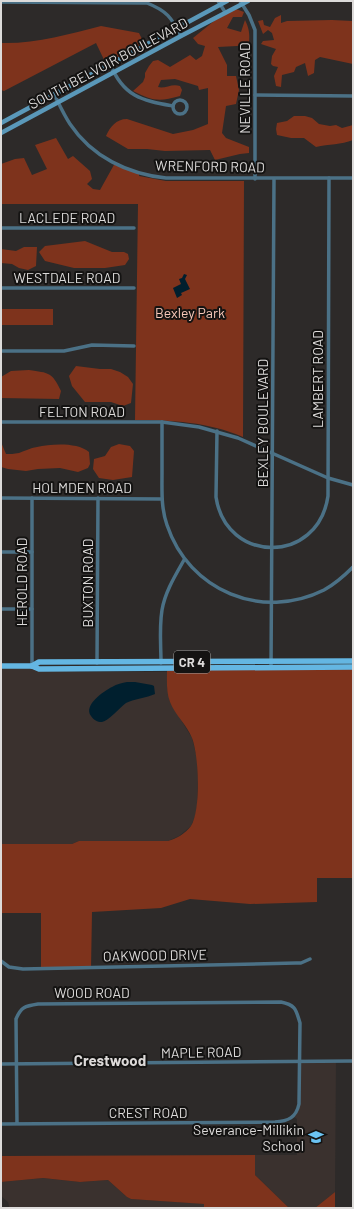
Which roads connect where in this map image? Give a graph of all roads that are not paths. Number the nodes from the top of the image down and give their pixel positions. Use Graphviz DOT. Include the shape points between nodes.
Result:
graph roads {
  1 [pos="136,1"];
  2 [pos="227,1"];
  3 [pos="248,1"];
  4 [pos="1,2"];
  5 [pos="241,2"];
  6 [pos="219,3"];
  7 [pos="225,12"];
  8 [pos="176,28"];
  9 [pos="181,36"];
  10 [pos="110,64"];
  11 [pos="113,73"];
  12 [pos="54,94"];
  13 [pos="255,95"];
  14 [pos="353,96"];
  15 [pos="58,103"];
  16 [pos="173,106"];
  17 [pos="1,123"];
  18 [pos="1,133"];
  19 [pos="329,178"];
  20 [pos="353,178"];
  21 [pos="255,179"];
  22 [pos="274,179"];
  23 [pos="1,228"];
  24 [pos="134,228"];
  25 [pos="1,288"];
  26 [pos="134,288"];
  27 [pos="134,346"];
  28 [pos="1,351"];
  29 [pos="1,422"];
  30 [pos="162,422"];
  31 [pos="217,431"];
  32 [pos="273,454"];
  33 [pos="328,478"];
  34 [pos="353,485"];
  35 [pos="1,498"];
  36 [pos="32,498"];
  37 [pos="98,498"];
  38 [pos="162,499"];
  39 [pos="272,548"];
  40 [pos="1,552"];
  41 [pos="32,552"];
  42 [pos="184,560"];
  43 [pos="353,567"];
  44 [pos="272,602"];
  45 [pos="32,608"];
  46 [pos="1,609"];
  47 [pos="271,661"];
  48 [pos="353,661"];
  49 [pos="97,662"];
  50 [pos="160,662"];
  51 [pos="1,666"];
  52 [pos="32,666"];
  53 [pos="353,667"];
  54 [pos="98,668"];
  55 [pos="160,668"];
  56 [pos="271,668"];
  57 [pos="310,959"];
  58 [pos="1,961"];
  59 [pos="353,1061"];
  60 [pos="299,1062"];
  61 [pos="1,1064"];
  62 [pos="17,1064"];
  63 [pos="1,1124"];
  64 [pos="17,1124"];
  1 -- 4 [label="street"];
  1 -- 8 [label="street" via="159,8 171,18"];
  2 -- 6 [label="street, SOUTH BELVOIR BOULEVARD"];
  3 -- 5 [label="street, SOUTH BELVOIR BOULEVARD"];
  5 -- 7 [label="street, SOUTH BELVOIR BOULEVARD"];
  5 -- 13 [label="street, NEVILLE ROAD" via="255,30"];
  6 -- 7 [label="street"];
  6 -- 8 [label="street, SOUTH BELVOIR BOULEVARD"];
  7 -- 9 [label="street, SOUTH BELVOIR BOULEVARD"];
  8 -- 9 [label="street"];
  8 -- 10 [label="street, SOUTH BELVOIR BOULEVARD"];
  9 -- 11 [label="street, SOUTH BELVOIR BOULEVARD"];
  10 -- 11 [label="street"];
  10 -- 12 [label="street, SOUTH BELVOIR BOULEVARD"];
  11 -- 15 [label="street, SOUTH BELVOIR BOULEVARD"];
  11 -- 16 [label="street" via="122,86 135,97"];
  12 -- 15 [label="street, WRENFORD ROAD"];
  12 -- 17 [label="street, SOUTH BELVOIR BOULEVARD"];
  13 -- 14 [label="street"];
  13 -- 21 [label="street, NEVILLE ROAD"];
  15 -- 18 [label="street, SOUTH BELVOIR BOULEVARD"];
  15 -- 21 [label="street, WRENFORD ROAD" via="70,124 100,156 136,173 166,178"];
  16 -- 16 [label="street" via="177,114 182,114 187,109 186,102 182,100 177,100"];
  19 -- 20 [label="street, WRENFORD ROAD"];
  19 -- 22 [label="street, WRENFORD ROAD"];
  19 -- 33 [label="street, LAMBERT ROAD"];
  21 -- 22 [label="street, WRENFORD ROAD"];
  22 -- 32 [label="street, BEXLEY BOULEVARD"];
  23 -- 24 [label="street, LACLEDE ROAD"];
  25 -- 26 [label="street, WESTDALE ROAD"];
  27 -- 28 [label="street" via="92,346 64,351"];
  29 -- 30 [label="street, FELTON ROAD"];
  30 -- 31 [label="street, FELTON ROAD"];
  30 -- 38 [label="street"];
  31 -- 32 [label="street, FELTON ROAD"];
  31 -- 39 [label="street" via="216,497 222,517 245,541"];
  32 -- 33 [label="street, FELTON ROAD"];
  32 -- 39 [label="street, BEXLEY BOULEVARD"];
  33 -- 34 [label="street, FELTON ROAD"];
  33 -- 39 [label="street, LAMBERT ROAD" via="327,503 318,524 298,542"];
  35 -- 36 [label="street, HOLMDEN ROAD"];
  36 -- 37 [label="street, HOLMDEN ROAD"];
  36 -- 41 [label="street, HEROLD ROAD"];
  37 -- 38 [label="street, HOLMDEN ROAD"];
  37 -- 49 [label="street, BUXTON ROAD"];
  38 -- 42 [label="street" via="168,529"];
  39 -- 44 [label="street, BEXLEY BOULEVARD"];
  40 -- 41 [label="street"];
  41 -- 45 [label="street, HEROLD ROAD"];
  42 -- 44 [label="street" via="213,586 224,592 245,599"];
  42 -- 50 [label="street" via="171,582 162,611"];
  43 -- 44 [label="street" via="318,593 294,600"];
  44 -- 47 [label="street, BEXLEY BOULEVARD"];
  45 -- 46 [label="street"];
  45 -- 52 [label="street, HEROLD ROAD"];
  47 -- 48 [label="main road, CR 4"];
  47 -- 50 [label="main road, CR 4"];
  47 -- 56 [label="street, BEXLEY BOULEVARD"];
  49 -- 50 [label="main road, CR 4"];
  49 -- 52 [label="main road, CR 4" via="39,662"];
  49 -- 54 [label="street, BUXTON ROAD"];
  50 -- 55 [label="street"];
  51 -- 52 [label="main road, CR 4"];
  52 -- 54 [label="main road, CR 4" via="39,669"];
  53 -- 56 [label="main road, CR 4"];
  54 -- 55 [label="main road, CR 4"];
  55 -- 56 [label="main road, CR 4"];
  57 -- 58 [label="street, OAKWOOD DRIVE" via="296,964 23,969 9,968"];
  59 -- 60 [label="street, MAPLE ROAD"];
  60 -- 62 [label="street, MAPLE ROAD"];
  60 -- 62 [label="street, WOOD ROAD" via="300,1023 296,1010 290,1004 282,1002 26,1005 16,1019"];
  60 -- 64 [label="street, CREST ROAD" via="299,1104 297,1113 287,1121"];
  61 -- 62 [label="street, MAPLE ROAD"];
  62 -- 64 [label="street, WOOD ROAD"];
  63 -- 64 [label="street, CREST ROAD"];
}
